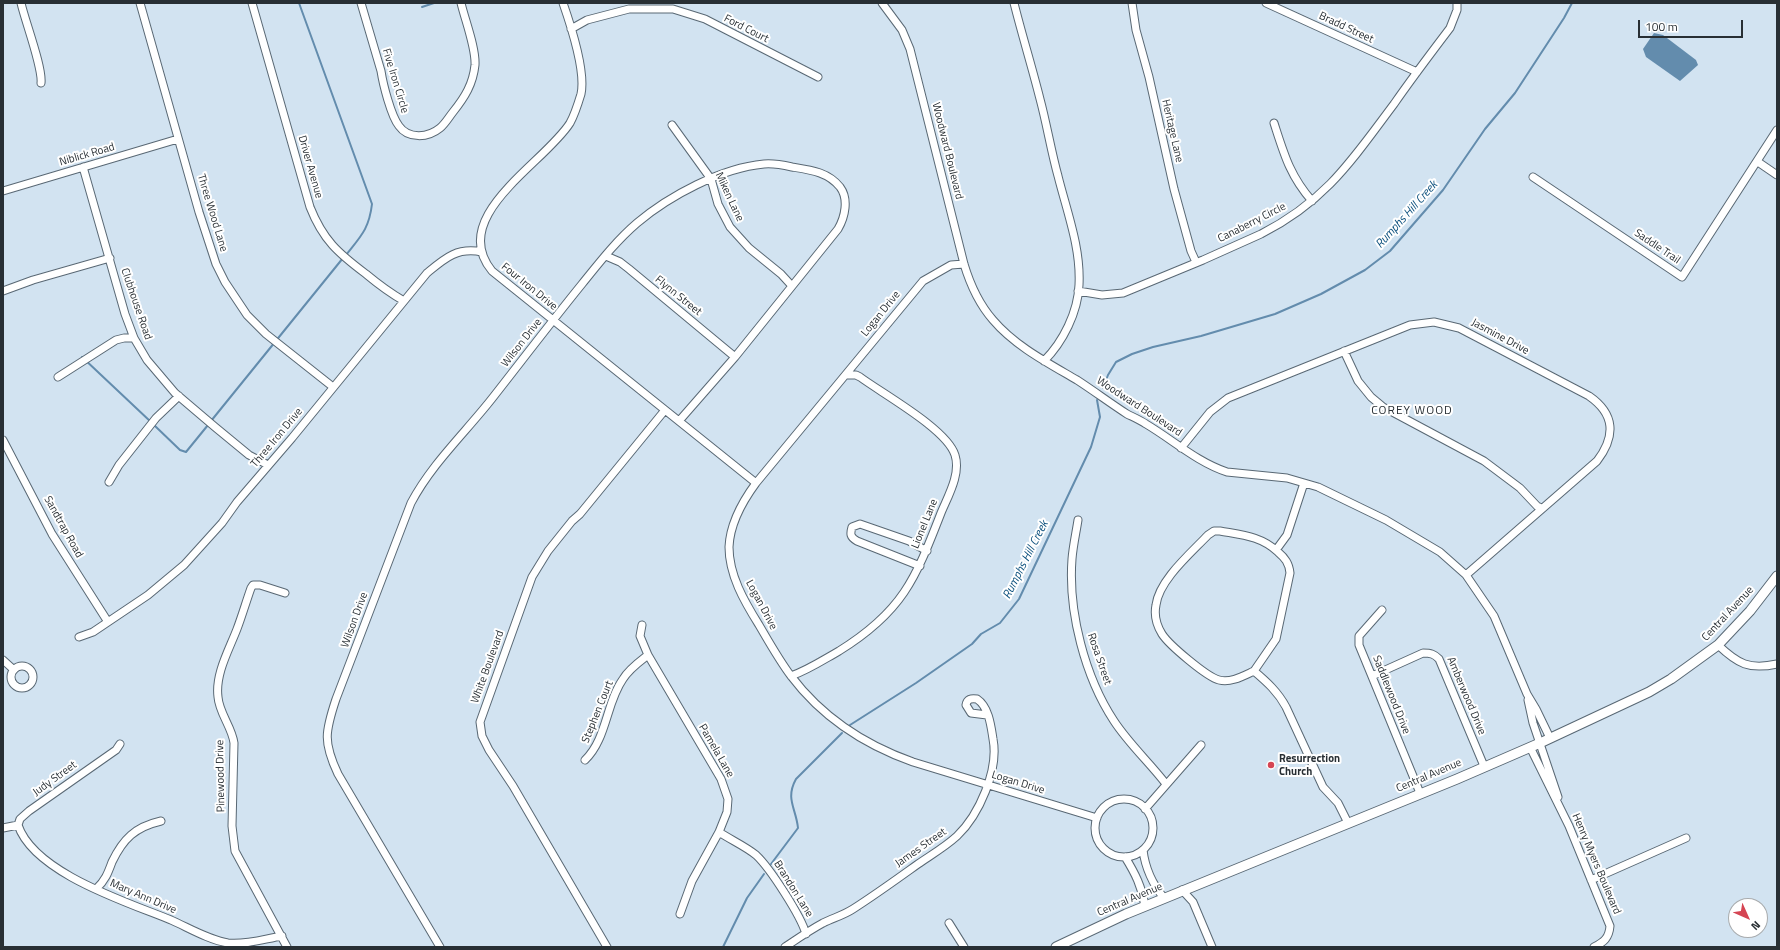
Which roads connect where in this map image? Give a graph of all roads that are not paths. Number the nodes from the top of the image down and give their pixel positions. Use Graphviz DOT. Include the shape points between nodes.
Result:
graph roads {
  1 [pos="20,3"];
  2 [pos="140,3"];
  3 [pos="252,3"];
  4 [pos="361,3"];
  5 [pos="461,3"];
  6 [pos="563,3"];
  7 [pos="882,3"];
  8 [pos="1014,3"];
  9 [pos="1132,3"];
  10 [pos="1266,3"];
  11 [pos="1457,3"];
  12 [pos="570,29"];
  13 [pos="1417,72"];
  14 [pos="818,76"];
  15 [pos="41,83"];
  16 [pos="1274,123"];
  17 [pos="672,125"];
  18 [pos="1777,130"];
  19 [pos="178,139"];
  20 [pos="1758,162"];
  21 [pos="83,167"];
  22 [pos="1777,175"];
  23 [pos="1533,177"];
  24 [pos="711,180"];
  25 [pos="3,191"];
  26 [pos="1312,201"];
  27 [pos="482,252"];
  28 [pos="606,256"];
  29 [pos="110,258"];
  30 [pos="1196,262"];
  31 [pos="964,264"];
  32 [pos="792,286"];
  33 [pos="3,291"];
  34 [pos="1078,291"];
  35 [pos="404,301"];
  36 [pos="553,320"];
  37 [pos="134,338"];
  38 [pos="1344,351"];
  39 [pos="735,357"];
  40 [pos="1044,361"];
  41 [pos="846,375"];
  42 [pos="58,377"];
  43 [pos="333,387"];
  44 [pos="179,396"];
  45 [pos="665,410"];
  46 [pos="679,421"];
  47 [pos="3,440"];
  48 [pos="1181,448"];
  49 [pos="268,465"];
  50 [pos="108,482"];
  51 [pos="1304,483"];
  52 [pos="756,484"];
  53 [pos="1542,508"];
  54 [pos="1078,520"];
  55 [pos="1276,550"];
  56 [pos="927,551"];
  57 [pos="920,566"];
  58 [pos="1466,575"];
  59 [pos="1777,576"];
  60 [pos="285,593"];
  61 [pos="1382,610"];
  62 [pos="108,622"];
  63 [pos="642,625"];
  64 [pos="79,637"];
  65 [pos="1718,644"];
  66 [pos="648,656"];
  67 [pos="3,660"];
  68 [pos="1777,664"];
  69 [pos="14,670"];
  70 [pos="1254,671"];
  71 [pos="791,676"];
  72 [pos="1372,676"];
  73 [pos="1526,694"];
  74 [pos="987,715"];
  75 [pos="1550,738"];
  76 [pos="1540,743"];
  77 [pos="120,744"];
  78 [pos="1201,745"];
  79 [pos="1530,747"];
  80 [pos="586,760"];
  81 [pos="1484,766"];
  82 [pos="1166,784"];
  83 [pos="987,785"];
  84 [pos="1420,794"];
  85 [pos="1559,805"];
  86 [pos="1145,809"];
  87 [pos="1097,818"];
  88 [pos="161,821"];
  89 [pos="1348,823"];
  90 [pos="18,825"];
  91 [pos="3,828"];
  92 [pos="719,832"];
  93 [pos="1686,838"];
  94 [pos="1143,850"];
  95 [pos="1125,857"];
  96 [pos="1591,880"];
  97 [pos="96,889"];
  98 [pos="1182,890"];
  99 [pos="1164,898"];
  100 [pos="1145,906"];
  101 [pos="680,914"];
  102 [pos="949,923"];
  103 [pos="806,934"];
  104 [pos="282,936"];
  105 [pos="219,944"];
  106 [pos="233,945"];
  107 [pos="287,947"];
  108 [pos="440,947"];
  109 [pos="607,947"];
  110 [pos="785,947"];
  111 [pos="964,947"];
  112 [pos="1056,947"];
  113 [pos="1212,947"];
  114 [pos="1594,947"];
  1 -- 15 [label="street"];
  2 -- 19 [label="street, Three Wood Lane"];
  3 -- 35 [label="street, Driver Avenue" via="317,224 338,253 388,292"];
  4 -- 5 [label="street, Five Iron Circle" via="396,120 404,131 422,136 440,128 468,92 471,83 475,57"];
  6 -- 12 [label="street, Four Iron Drive"];
  7 -- 31 [label="street, Woodward Boulevard" via="902,30 910,49"];
  8 -- 34 [label="street" via="1077,249"];
  9 -- 30 [label="street, Heritage Lane" via="1136,30 1174,190"];
  10 -- 13 [label="street, Bradd Street"];
  11 -- 13 [label="street, Canaberry Circle" via="1450,28"];
  12 -- 14 [label="street, Ford Court" via="587,20 629,9 674,9 701,17"];
  12 -- 27 [label="street, Four Iron Drive" via="582,75 581,94 574,115 553,143 498,198 483,228 480,240"];
  13 -- 26 [label="street, Canaberry Circle" via="1349,164"];
  16 -- 26 [label="street" via="1290,170"];
  17 -- 24 [label="street, Miken Lane"];
  18 -- 20 [label="street, Saddle Trail"];
  19 -- 21 [label="street, Niblick Road"];
  19 -- 43 [label="street, Three Wood Lane" via="209,244 232,294 247,315 266,334"];
  20 -- 22 [label="street"];
  20 -- 23 [label="street, Saddle Trail" via="1682,277"];
  21 -- 25 [label="street, Niblick Road"];
  21 -- 29 [label="street, Clubhouse Road"];
  24 -- 28 [label="street, Wilson Drive" via="650,212 622,237"];
  24 -- 32 [label="street, Miken Lane" via="718,204 730,227 749,248"];
  24 -- 32 [label="street, Wilson Drive" via="748,166 782,165 828,175 842,189 845,209 842,222"];
  26 -- 30 [label="street, Canaberry Circle" via="1280,224"];
  27 -- 35 [label="street, Three Iron Drive" via="467,250 447,256 427,273"];
  27 -- 36 [label="street, Four Iron Drive" via="492,271"];
  28 -- 36 [label="street, Wilson Drive"];
  28 -- 39 [label="street, Flynn Street" via="629,268"];
  29 -- 33 [label="street"];
  29 -- 37 [label="street, Clubhouse Road"];
  30 -- 34 [label="street, Canaberry Circle" via="1123,293 1102,295"];
  31 -- 40 [label="street, Woodward Boulevard" via="969,280 993,320"];
  31 -- 41 [label="street, Logan Drive" via="946,267 922,281"];
  32 -- 39 [label="street, Wilson Drive"];
  34 -- 40 [label="street" via="1072,318"];
  35 -- 43 [label="street, Three Iron Drive"];
  36 -- 45 [label="street, Four Iron Drive"];
  36 -- 108 [label="street, Wilson Drive" via="417,492 400,527 328,722 326,743 338,774"];
  37 -- 42 [label="street" via="116,340"];
  37 -- 44 [label="street, Clubhouse Road" via="152,368"];
  38 -- 48 [label="street, Jasmine Drive" via="1221,402 1200,422"];
  38 -- 53 [label="street" via="1358,382 1383,407 1484,461"];
  38 -- 53 [label="street, Jasmine Drive" via="1410,325 1426,322 1443,323 1476,336 1596,401 1609,421 1610,437 1607,445 1597,460"];
  39 -- 46 [label="street, Wilson Drive"];
  40 -- 48 [label="street, Woodward Boulevard" via="1146,423"];
  41 -- 52 [label="street, Logan Drive"];
  41 -- 56 [label="street, Lionel Lane" via="860,377 934,429 944,438 955,455 953,482"];
  43 -- 49 [label="street, Three Iron Drive"];
  44 -- 49 [label="street, Clubhouse Road" via="249,455"];
  44 -- 50 [label="street" via="156,418"];
  45 -- 46 [label="street, Four Iron Drive"];
  45 -- 109 [label="street, White Boulevard" via="537,567 480,722 482,736 489,750 513,786"];
  46 -- 52 [label="street, Four Iron Drive"];
  47 -- 62 [label="street, Sandtrap Road" via="52,534"];
  48 -- 51 [label="street, Woodward Boulevard" via="1218,470 1287,478"];
  49 -- 62 [label="street, Three Iron Drive" via="222,523 184,565 148,595"];
  51 -- 55 [label="street" via="1287,534"];
  51 -- 58 [label="street, Woodward Boulevard" via="1423,540"];
  52 -- 71 [label="street, Logan Drive" via="741,506 734,523 730,540 731,565 744,599"];
  53 -- 58 [label="street, Jasmine Drive"];
  54 -- 82 [label="street, Rosa Street" via="1072,558 1072,592 1078,630 1092,676 1105,706 1116,723"];
  55 -- 70 [label="street" via="1289,565 1290,573 1276,639"];
  55 -- 70 [label="street" via="1257,538 1214,531 1165,583 1159,592 1156,605 1155,616 1166,639 1203,672 1228,681"];
  56 -- 57 [label="street, Lionel Lane"];
  56 -- 57 [label="street" via="909,541 860,524 852,527 851,536 857,541"];
  57 -- 71 [label="street, Lionel Lane" via="905,593 866,633 821,662"];
  58 -- 73 [label="street, Woodward Boulevard" via="1494,616"];
  59 -- 65 [label="street, Central Avenue" via="1750,611"];
  60 -- 104 [label="street, Pinewood Drive" via="253,585 223,664 218,687 221,709 234,743 232,826 235,851"];
  61 -- 72 [label="street, Saddlewood Drive" via="1358,640"];
  62 -- 64 [label="street, Three Iron Drive"];
  63 -- 66 [label="street, Pamela Lane" via="640,636"];
  65 -- 68 [label="street" via="1729,655 1753,667"];
  65 -- 75 [label="street, Central Avenue" via="1655,688"];
  66 -- 80 [label="street, Stephen Court" via="634,666 623,679 611,704 596,748"];
  66 -- 92 [label="street, Pamela Lane" via="724,786 728,806"];
  67 -- 69 [label="street"];
  70 -- 89 [label="street" via="1280,695 1323,787 1338,803"];
  71 -- 83 [label="street, Logan Drive" via="823,710 869,744 913,762"];
  72 -- 81 [label="street, Amberwood Drive" via="1424,653 1432,653 1439,659"];
  72 -- 84 [label="street, Saddlewood Drive"];
  73 -- 75 [label="street, Woodward Boulevard"];
  73 -- 76 [label="street, Woodward Boulevard"];
  74 -- 83 [label="street, James Street" via="994,743 994,766"];
  75 -- 76 [label="street, Central Avenue"];
  76 -- 79 [label="street, Central Avenue"];
  76 -- 85 [label="street, Henry Myers Boulevard"];
  77 -- 90 [label="street, Judy Street" via="116,750 29,811 20,819"];
  78 -- 82 [label="street"];
  79 -- 81 [label="street, Central Avenue"];
  79 -- 85 [label="street, Henry Myers Boulevard"];
  81 -- 84 [label="street, Central Avenue"];
  82 -- 86 [label="street"];
  83 -- 87 [label="street, Logan Drive"];
  83 -- 103 [label="street, James Street" via="968,823 946,845 852,910"];
  84 -- 89 [label="street, Central Avenue"];
  85 -- 96 [label="street, Henry Myers Boulevard"];
  86 -- 87 [label="street" via="1131,801 1116,801 1103,809"];
  86 -- 94 [label="street" via="1152,826 1150,839"];
  87 -- 95 [label="street" via="1095,830 1100,844 1110,854"];
  88 -- 97 [label="street" via="147,824 128,838 117,852 104,882"];
  89 -- 98 [label="street, Central Avenue"];
  90 -- 91 [label="street"];
  90 -- 97 [label="street, Mary Ann Drive" via="21,834 42,858 66,875"];
  92 -- 101 [label="street, Pamela Lane" via="692,881"];
  92 -- 103 [label="street, Brandon Lane" via="751,851 762,862 798,916"];
  93 -- 96 [label="street"];
  94 -- 95 [label="street"];
  94 -- 99 [label="street" via="1156,889"];
  95 -- 100 [label="street" via="1140,885"];
  96 -- 114 [label="street, Henry Myers Boulevard" via="1610,926 1605,941"];
  97 -- 105 [label="street, Mary Ann Drive"];
  98 -- 99 [label="street, Central Avenue"];
  98 -- 113 [label="street" via="1193,902"];
  99 -- 100 [label="street, Central Avenue"];
  100 -- 112 [label="street, Central Avenue" via="1088,930"];
  102 -- 111 [label="street"];
  103 -- 110 [label="street, James Street"];
  104 -- 106 [label="street, Mary Ann Drive"];
  104 -- 107 [label="street, Pinewood Drive"];
  105 -- 106 [label="street, Mary Ann Drive"];
}
